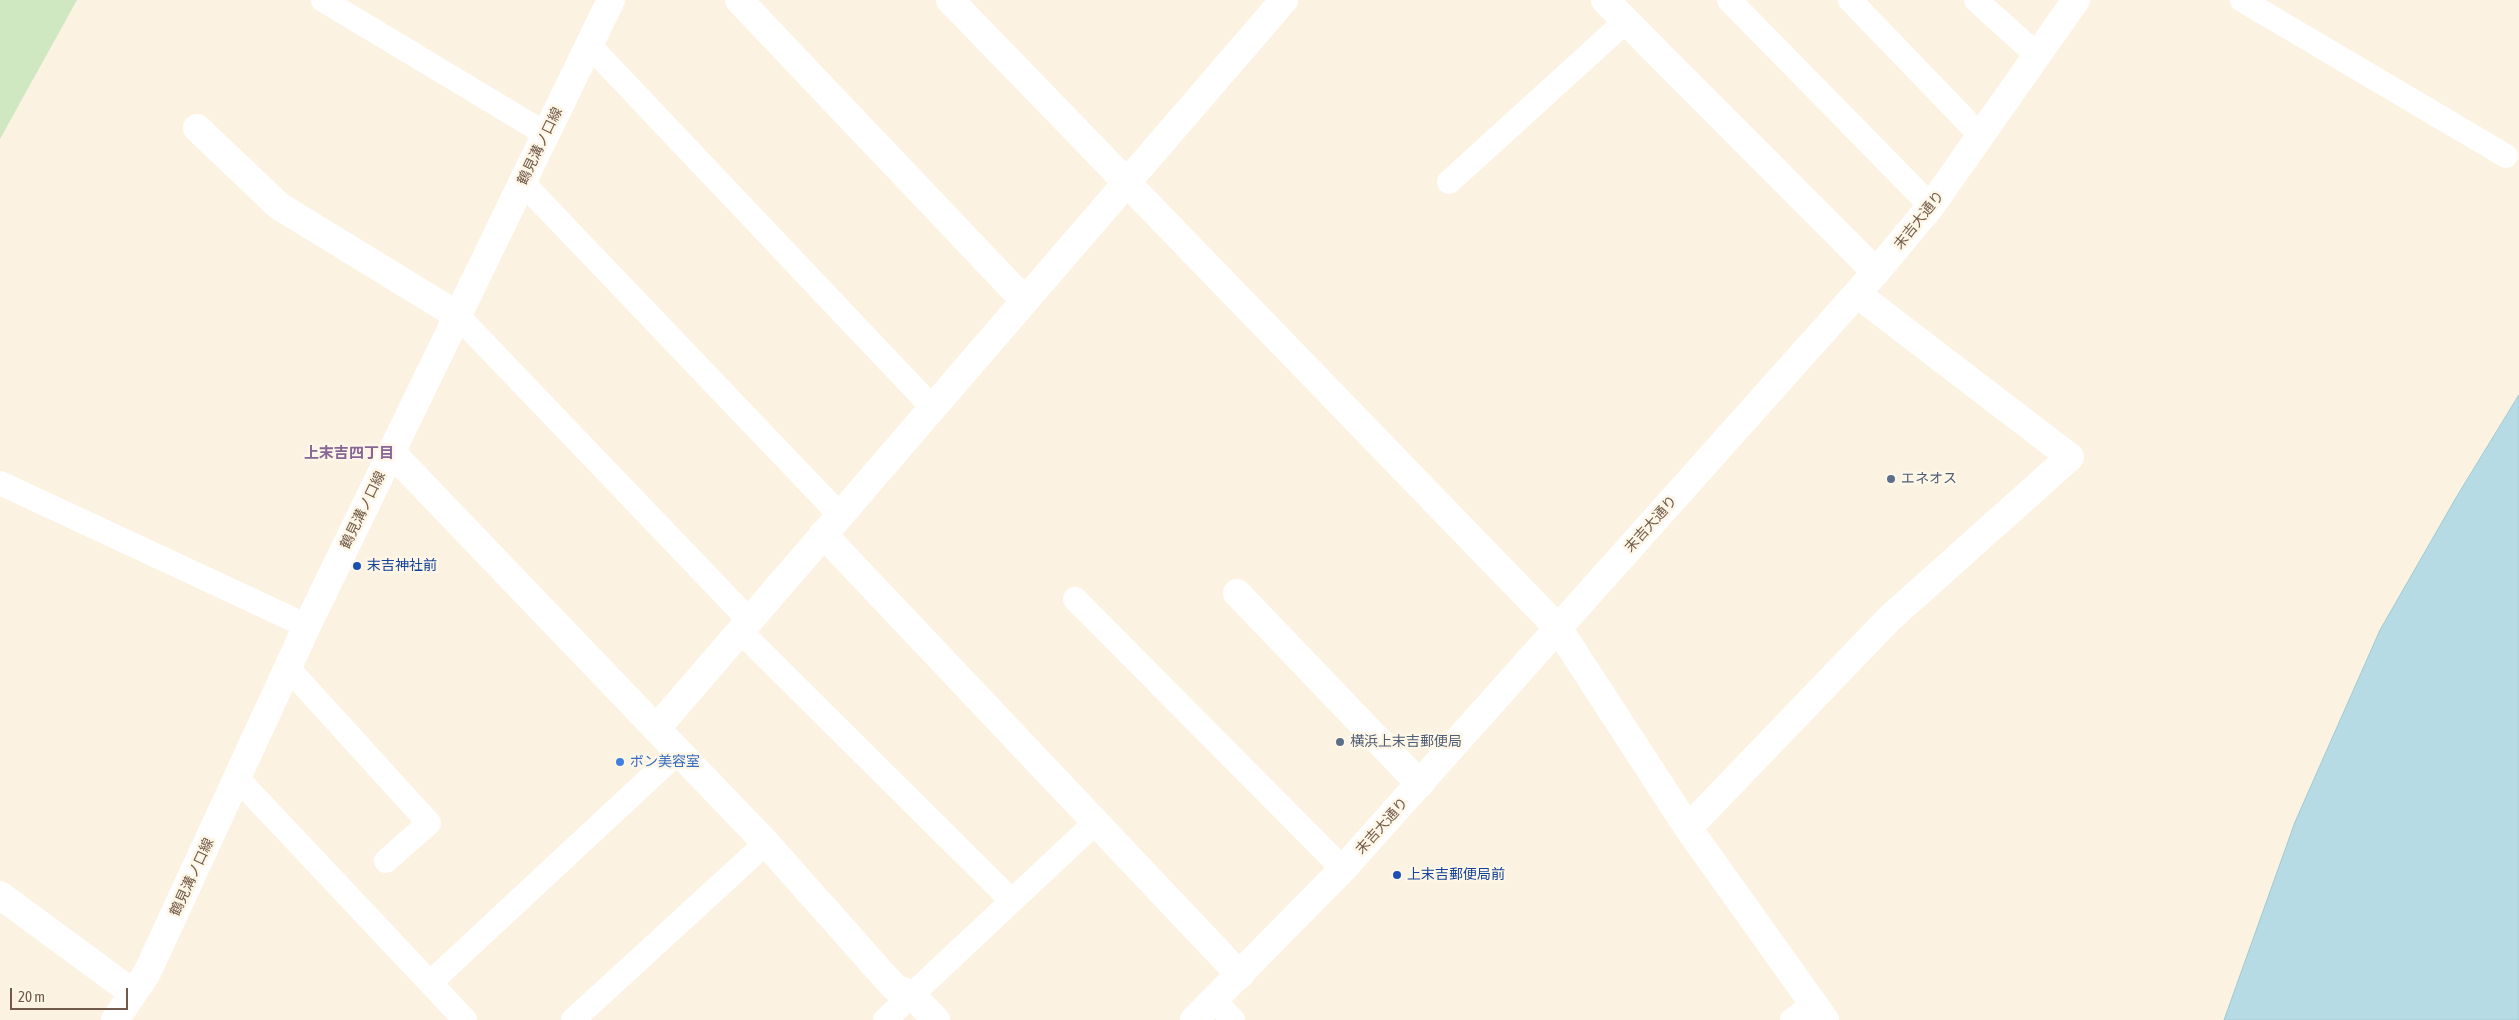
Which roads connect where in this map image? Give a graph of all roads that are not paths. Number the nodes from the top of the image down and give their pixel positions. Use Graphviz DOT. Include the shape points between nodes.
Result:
graph roads {
  1 [pos="323,0"];
  2 [pos="610,0"];
  3 [pos="738,0"];
  4 [pos="950,0"];
  5 [pos="1284,0"];
  6 [pos="1605,0"];
  7 [pos="1729,0"];
  8 [pos="1850,0"];
  9 [pos="1976,0"];
  10 [pos="2076,0"];
  11 [pos="2242,0"];
  12 [pos="1626,21"];
  13 [pos="589,45"];
  14 [pos="2038,56"];
  15 [pos="196,128"];
  16 [pos="546,134"];
  17 [pos="1982,136"];
  18 [pos="2506,156"];
  19 [pos="522,182"];
  20 [pos="1126,182"];
  21 [pos="1449,182"];
  22 [pos="1931,206"];
  23 [pos="1876,272"];
  24 [pos="1857,294"];
  25 [pos="1024,300"];
  26 [pos="457,315"];
  27 [pos="932,407"];
  28 [pos="391,452"];
  29 [pos="0,483"];
  30 [pos="832,524"];
  31 [pos="1237,593"];
  32 [pos="1075,599"];
  33 [pos="307,626"];
  34 [pos="744,626"];
  35 [pos="1558,628"];
  36 [pos="288,668"];
  37 [pos="656,729"];
  38 [pos="678,752"];
  39 [pos="237,778"];
  40 [pos="1420,784"];
  41 [pos="1096,822"];
  42 [pos="1688,828"];
  43 [pos="766,843"];
  44 [pos="386,861"];
  45 [pos="1343,869"];
  46 [pos="0,895"];
  47 [pos="1012,901"];
  48 [pos="1240,975"];
  49 [pos="430,983"];
  50 [pos="133,993"];
  51 [pos="912,995"];
  52 [pos="1214,1000"];
  53 [pos="1820,1012"];
  54 [pos="115,1020"];
  55 [pos="465,1020"];
  56 [pos="572,1020"];
  57 [pos="885,1020"];
  58 [pos="936,1020"];
  59 [pos="1194,1020"];
  60 [pos="1233,1020"];
  61 [pos="1792,1020"];
  1 -- 16 [label="lane"];
  2 -- 13 [label="street, 鶴見溝ノ口線"];
  3 -- 25 [label="street"];
  4 -- 20 [label="street"];
  5 -- 20 [label="street"];
  6 -- 12 [label="street"];
  7 -- 22 [label="lane"];
  8 -- 17 [label="lane"];
  9 -- 14 [label="lane"];
  10 -- 14 [label="street, 末吉大通り"];
  11 -- 18 [label="lane"];
  12 -- 21 [label="lane"];
  12 -- 23 [label="street"];
  13 -- 16 [label="street, 鶴見溝ノ口線"];
  13 -- 27 [label="lane"];
  14 -- 17 [label="street, 末吉大通り"];
  15 -- 26 [label="street" via="279,206"];
  16 -- 19 [label="street, 鶴見溝ノ口線"];
  17 -- 22 [label="street, 末吉大通り"];
  19 -- 26 [label="street, 鶴見溝ノ口線"];
  19 -- 30 [label="lane"];
  20 -- 25 [label="street"];
  20 -- 35 [label="street"];
  22 -- 23 [label="street, 末吉大通り"];
  23 -- 24 [label="street, 末吉大通り"];
  24 -- 35 [label="street, 末吉大通り"];
  24 -- 42 [label="street" via="2070,457 1890,618"];
  25 -- 27 [label="street"];
  26 -- 28 [label="street, 鶴見溝ノ口線"];
  26 -- 34 [label="lane"];
  27 -- 30 [label="street"];
  28 -- 33 [label="street, 鶴見溝ノ口線"];
  28 -- 37 [label="street"];
  29 -- 33 [label="lane"];
  30 -- 34 [label="street"];
  30 -- 41 [label="street"];
  31 -- 40 [label="street"];
  32 -- 45 [label="lane"];
  33 -- 36 [label="street, 鶴見溝ノ口線"];
  34 -- 37 [label="street"];
  34 -- 47 [label="lane"];
  35 -- 40 [label="street, 末吉大通り"];
  35 -- 42 [label="street"];
  36 -- 39 [label="street, 鶴見溝ノ口線"];
  36 -- 44 [label="lane" via="429,823"];
  37 -- 38 [label="street"];
  38 -- 43 [label="street"];
  38 -- 49 [label="lane"];
  39 -- 49 [label="lane"];
  39 -- 50 [label="street, 鶴見溝ノ口線" via="147,973"];
  40 -- 45 [label="street, 末吉大通り"];
  41 -- 47 [label="lane"];
  41 -- 48 [label="street"];
  42 -- 53 [label="street"];
  43 -- 51 [label="street" via="894,987"];
  43 -- 56 [label="lane"];
  45 -- 48 [label="street, 末吉大通り"];
  46 -- 50 [label="street"];
  47 -- 51 [label="lane"];
  48 -- 52 [label="street, 末吉大通り"];
  49 -- 55 [label="lane"];
  50 -- 54 [label="street, 鶴見溝ノ口線"];
  51 -- 57 [label="lane"];
  51 -- 58 [label="street"];
  52 -- 59 [label="street, 末吉大通り"];
  52 -- 60 [label="lane"];
  53 -- 61 [label="lane"];
}
